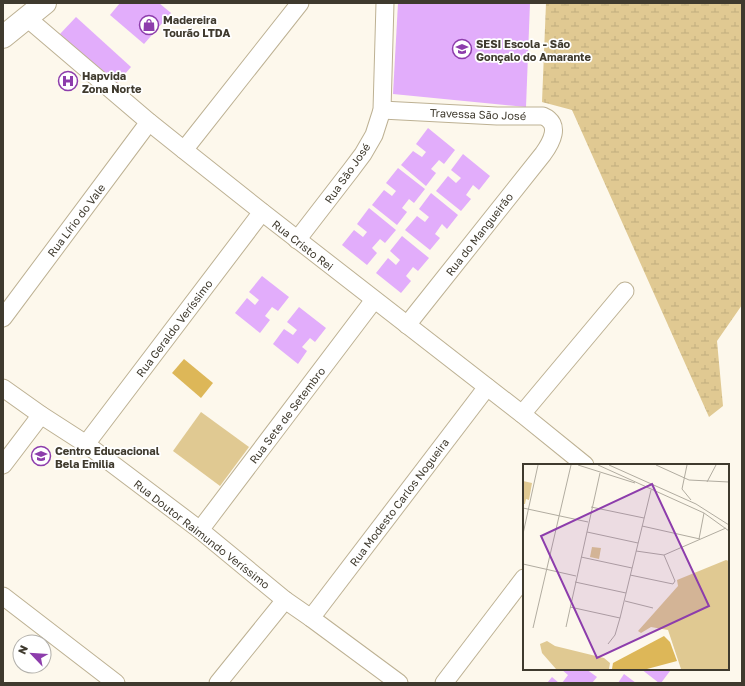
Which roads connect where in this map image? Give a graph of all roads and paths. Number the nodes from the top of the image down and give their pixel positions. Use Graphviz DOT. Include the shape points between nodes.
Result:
graph roads {
  1 [pos="45,3"];
  2 [pos="300,3"];
  3 [pos="385,3"];
  4 [pos="27,18"];
  5 [pos="3,37"];
  6 [pos="382,110"];
  7 [pos="149,122"];
  8 [pos="551,142"];
  9 [pos="184,150"];
  10 [pos="262,212"];
  11 [pos="297,240"];
  12 [pos="625,291"];
  13 [pos="374,300"];
  14 [pos="3,318"];
  15 [pos="407,325"];
  16 [pos="487,387"];
  17 [pos="3,388"];
  18 [pos="522,414"];
  19 [pos="41,415"];
  20 [pos="86,444"];
  21 [pos="584,464"];
  22 [pos="3,465"];
  23 [pos="200,530"];
  24 [pos="523,579"];
  25 [pos="3,596"];
  26 [pos="285,600"];
  27 [pos="311,618"];
  28 [pos="116,683"];
  29 [pos="218,683"];
  30 [pos="399,683"];
  31 [pos="444,683"];
  1 -- 4 [label="highway"];
  2 -- 9 [label="street"];
  3 -- 6 [label="street, Rua São José"];
  4 -- 5 [label="highway"];
  4 -- 7 [label="street, Rua Cristo Rei"];
  6 -- 8 [label="street, Travessa São José" via="543,116 549,119 554,128"];
  6 -- 11 [label="street, Rua São José" via="374,134 363,154"];
  7 -- 9 [label="street, Rua Cristo Rei"];
  7 -- 14 [label="street, Rua Lírio do Vale"];
  8 -- 15 [label="street, Rua do Mangueirão"];
  9 -- 10 [label="street, Rua Cristo Rei"];
  10 -- 11 [label="street, Rua Cristo Rei"];
  10 -- 20 [label="street, Rua Geraldo Veríssimo"];
  11 -- 13 [label="street, Rua Cristo Rei"];
  12 -- 18 [label="street"];
  13 -- 15 [label="street, Rua Cristo Rei"];
  13 -- 23 [label="street, Rua Sete de Setembro"];
  15 -- 16 [label="street, Rua Cristo Rei"];
  16 -- 18 [label="street, Rua Cristo Rei"];
  16 -- 27 [label="street, Rua Modesto Carlos Nogueira"];
  17 -- 19 [label="street, Rua Doutor Raimundo Veríssimo"];
  18 -- 21 [label="street, Rua Cristo Rei"];
  19 -- 20 [label="street, Rua Doutor Raimundo Veríssimo"];
  19 -- 22 [label="street"];
  20 -- 23 [label="street, Rua Doutor Raimundo Veríssimo"];
  23 -- 26 [label="street, Rua Doutor Raimundo Veríssimo"];
  24 -- 31 [label="street"];
  25 -- 28 [label="street"];
  26 -- 27 [label="street, Rua Doutor Raimundo Veríssimo"];
  26 -- 29 [label="street"];
  27 -- 30 [label="street, Rua Doutor Raimundo Veríssimo"];
}
